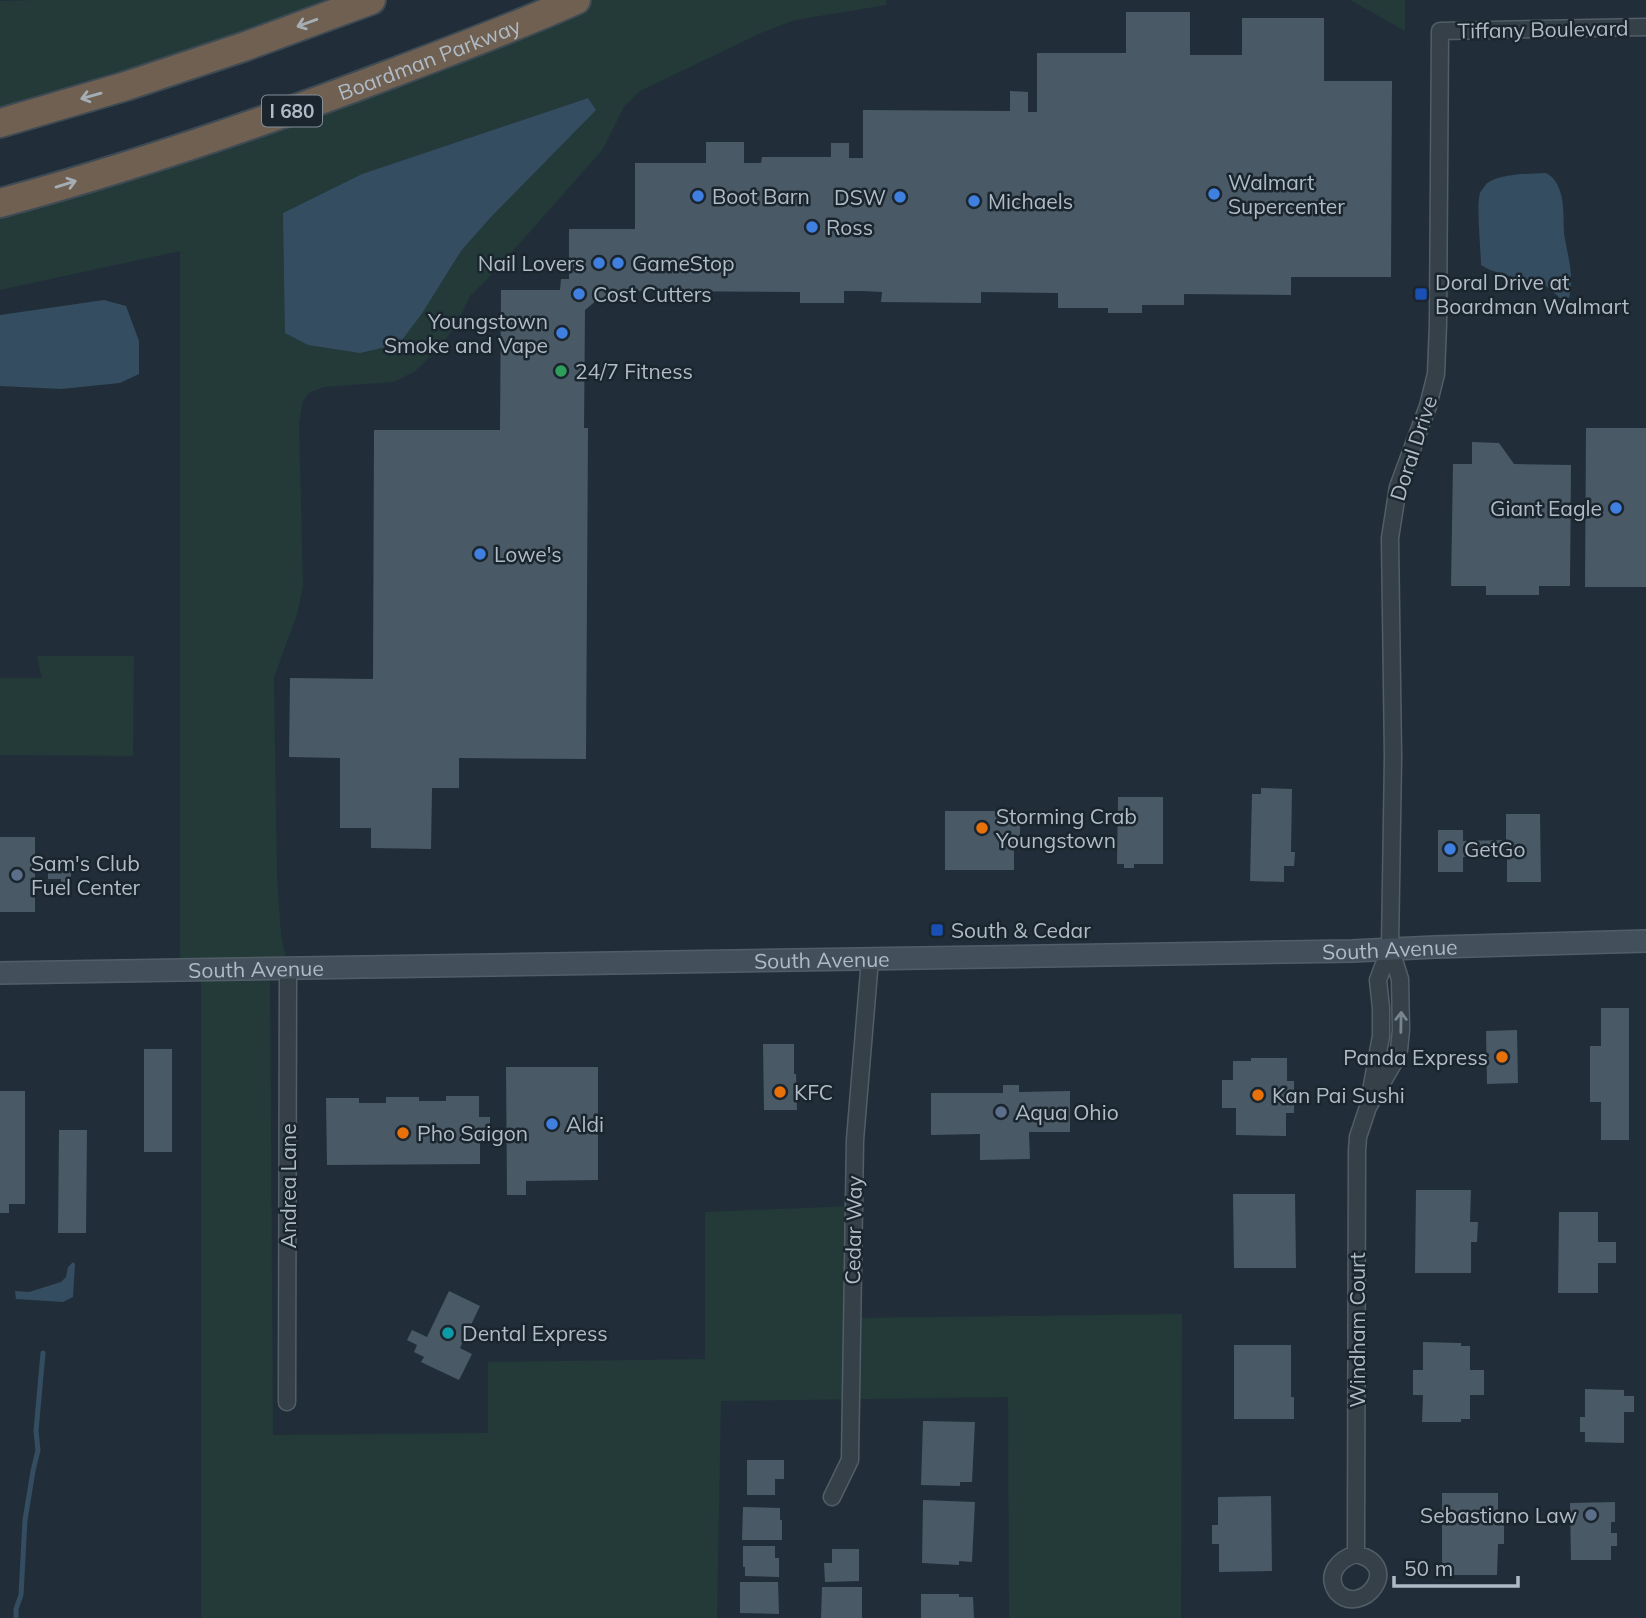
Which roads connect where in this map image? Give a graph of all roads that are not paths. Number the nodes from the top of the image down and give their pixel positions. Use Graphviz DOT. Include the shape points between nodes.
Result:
graph roads {
  1 [pos="371,0"];
  2 [pos="576,0"];
  3 [pos="1646,27"];
  4 [pos="1440,31"];
  5 [pos="0,123"];
  6 [pos="0,203"];
  7 [pos="1646,942"];
  8 [pos="1390,948"];
  9 [pos="870,959"];
  10 [pos="288,969"];
  11 [pos="0,973"];
  12 [pos="287,1402"];
  13 [pos="832,1497"];
  14 [pos="1356,1555"];
  1 -- 5 [label="highway, one-way" via="235,50"];
  6 -- 2 [label="highway, Boardman Parkway / I 680, one-way" via="281,116"];
  3 -- 4 [label="street, Tiffany Boulevard"];
  4 -- 8 [label="street, Doral Drive" via="1436,374 1398,487 1390,538"];
  7 -- 8 [label="main road, South Avenue"];
  8 -- 9 [label="main road, South Avenue"];
  8 -- 14 [label="street, Windham Court" via="1378,980 1381,1036 1357,1152"];
  9 -- 10 [label="main road, South Avenue"];
  9 -- 13 [label="street, Cedar Way" via="855,1126 850,1460"];
  10 -- 11 [label="main road, South Avenue"];
  10 -- 12 [label="street, Andrea Lane"];
}
